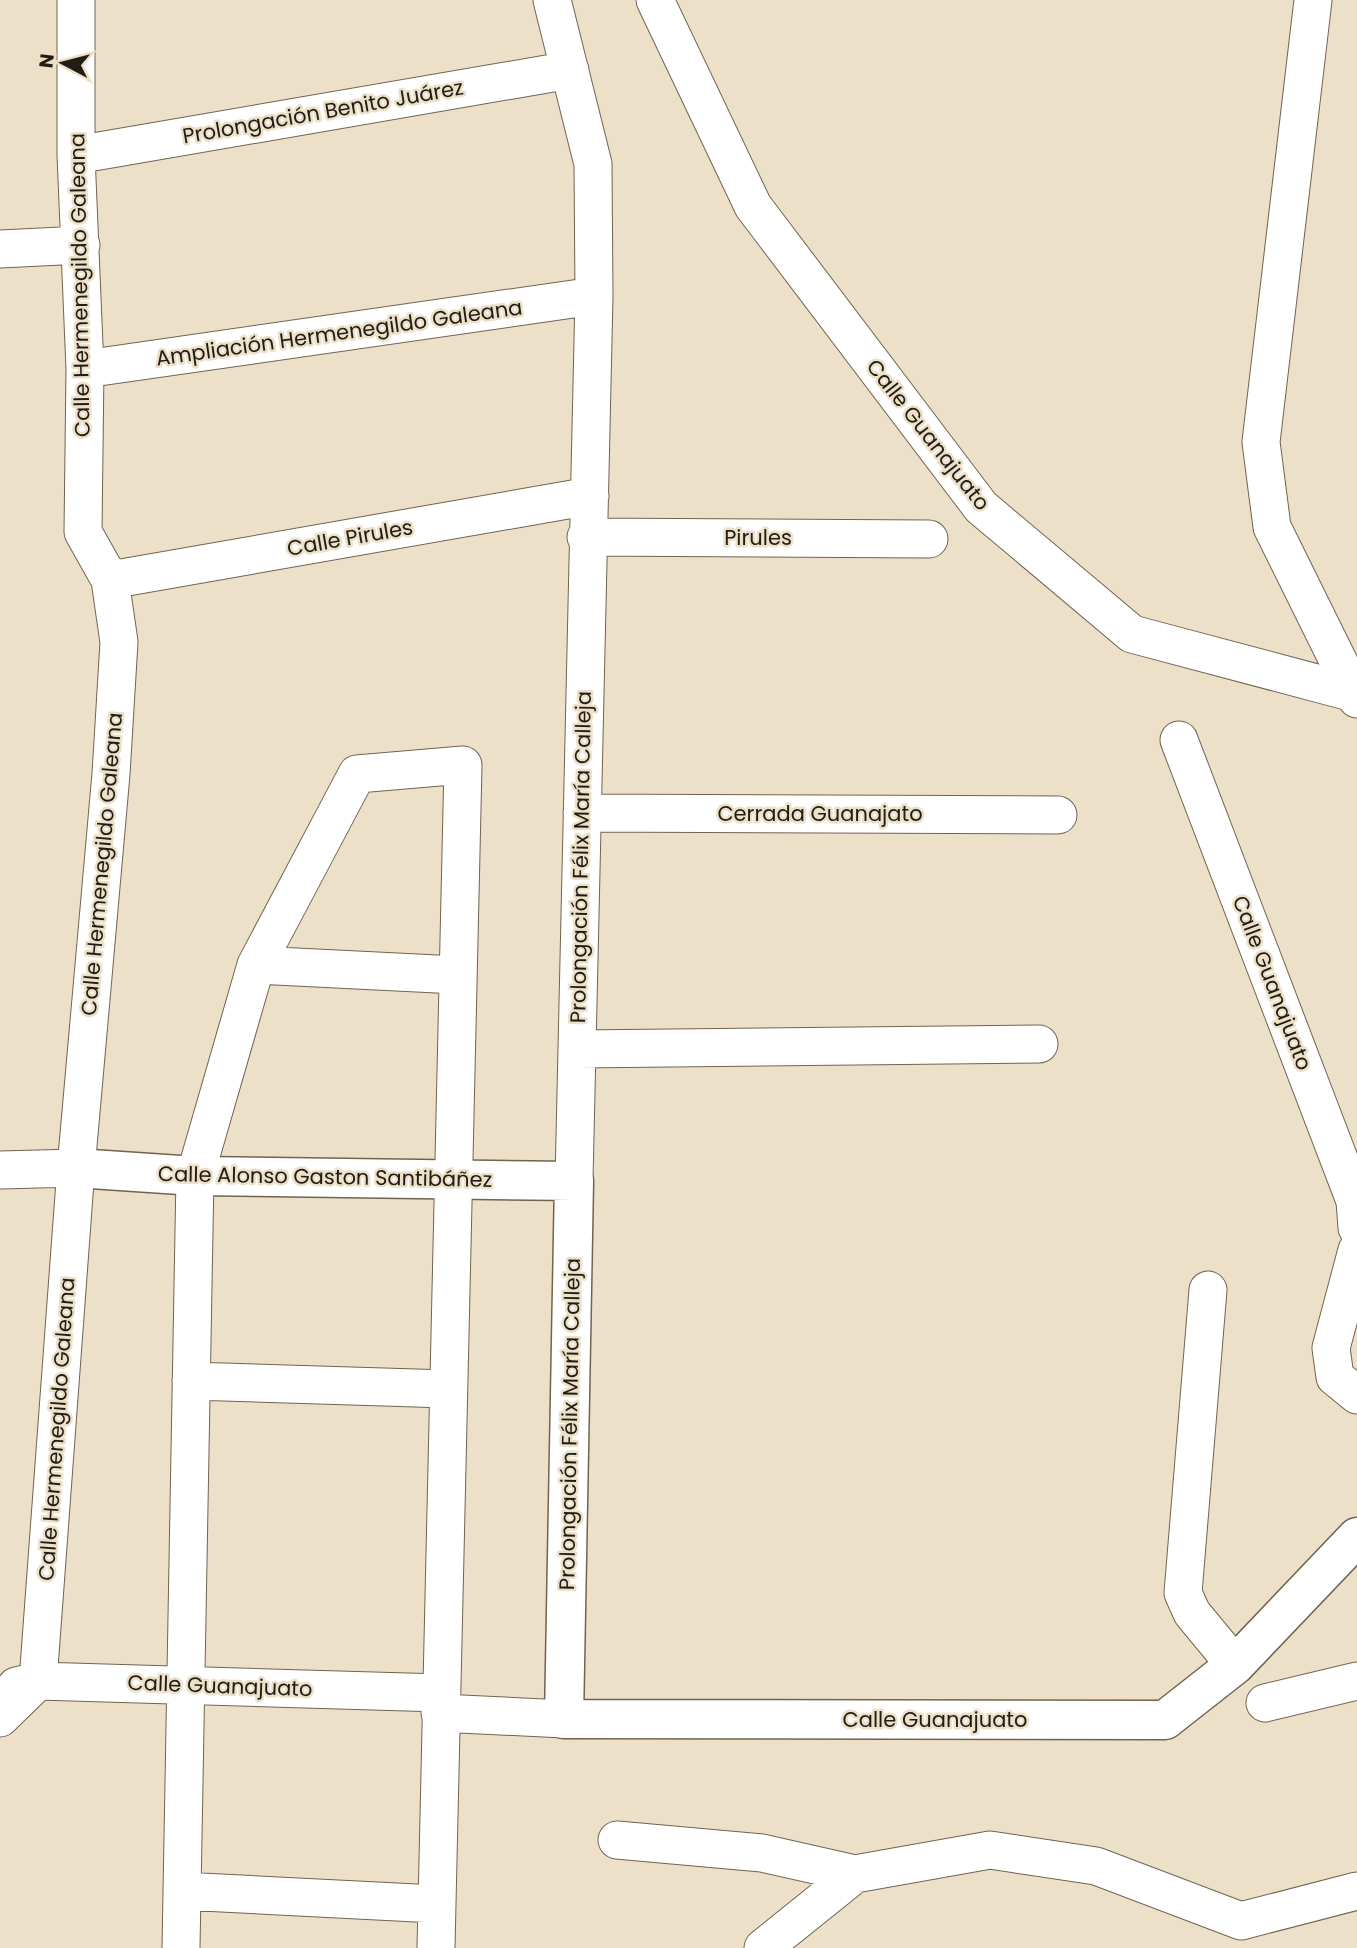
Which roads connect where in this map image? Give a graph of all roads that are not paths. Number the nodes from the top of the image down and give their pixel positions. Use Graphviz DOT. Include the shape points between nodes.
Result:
graph roads {
  1 [pos="76,0"];
  2 [pos="552,0"];
  3 [pos="655,0"];
  4 [pos="1313,0"];
  5 [pos="570,70"];
  6 [pos="76,155"];
  7 [pos="81,245"];
  8 [pos="0,249"];
  9 [pos="594,296"];
  10 [pos="85,369"];
  11 [pos="590,496"];
  12 [pos="586,537"];
  13 [pos="929,539"];
  14 [pos="110,580"];
  15 [pos="1356,696"];
  16 [pos="1179,740"];
  17 [pos="582,813"];
  18 [pos="1058,815"];
  19 [pos="256,965"];
  20 [pos="457,975"];
  21 [pos="1039,1044"];
  22 [pos="578,1049"];
  23 [pos="76,1168"];
  24 [pos="0,1170"];
  25 [pos="195,1176"];
  26 [pos="453,1180"];
  27 [pos="574,1181"];
  28 [pos="1357,1228"];
  29 [pos="1357,1250"];
  30 [pos="1208,1290"];
  31 [pos="191,1381"];
  32 [pos="448,1389"];
  33 [pos="1357,1395"];
  34 [pos="1357,1537"];
  35 [pos="1235,1665"];
  36 [pos="38,1681"];
  37 [pos="1357,1681"];
  38 [pos="185,1685"];
  39 [pos="0,1690"];
  40 [pos="440,1703"];
  41 [pos="1265,1703"];
  42 [pos="0,1718"];
  43 [pos="564,1719"];
  44 [pos="617,1840"];
  45 [pos="855,1874"];
  46 [pos="182,1891"];
  47 [pos="1357,1891"];
  48 [pos="436,1904"];
  49 [pos="181,1948"];
  50 [pos="436,1948"];
  51 [pos="763,1948"];
  1 -- 6 [label="street, Calle Hermenegildo Galeana"];
  2 -- 5 [label="street, Prolongación Félix María Calleja"];
  3 -- 15 [label="street, Calle Guanajuato" via="753,206 981,507 1132,635"];
  4 -- 15 [label="street" via="1261,442 1272,527"];
  5 -- 6 [label="street, Prolongación Benito Juárez"];
  5 -- 9 [label="street, Prolongación Félix María Calleja" via="593,164"];
  6 -- 7 [label="street, Calle Hermenegildo Galeana"];
  7 -- 8 [label="street"];
  7 -- 10 [label="street, Calle Hermenegildo Galeana"];
  9 -- 10 [label="street, Ampliación Hermenegildo Galeana"];
  9 -- 11 [label="street, Prolongación Félix María Calleja"];
  10 -- 14 [label="street, Calle Hermenegildo Galeana" via="83,532"];
  11 -- 12 [label="street, Prolongación Félix María Calleja"];
  11 -- 14 [label="street, Calle Pirules"];
  12 -- 13 [label="street, Pirules"];
  12 -- 17 [label="street, Prolongación Félix María Calleja"];
  14 -- 23 [label="street, Calle Hermenegildo Galeana" via="118,669"];
  16 -- 28 [label="street, Calle Guanajuato" via="1355,1201"];
  17 -- 18 [label="street, Cerrada Guanajato"];
  17 -- 22 [label="street, Prolongación Félix María Calleja"];
  19 -- 20 [label="street"];
  19 -- 20 [label="street" via="357,774 463,765"];
  19 -- 25 [label="street"];
  20 -- 26 [label="street"];
  21 -- 22 [label="street"];
  22 -- 27 [label="street, Prolongación Félix María Calleja"];
  23 -- 24 [label="street"];
  23 -- 25 [label="street, Calle Alonso Gaston Santibáñez"];
  23 -- 36 [label="street, Calle Hermenegildo Galeana"];
  25 -- 26 [label="street, Calle Alonso Gaston Santibáñez"];
  25 -- 31 [label="street"];
  26 -- 27 [label="street, Calle Alonso Gaston Santibáñez"];
  26 -- 32 [label="street"];
  27 -- 43 [label="street, Prolongación Félix María Calleja"];
  29 -- 33 [label="street" via="1331,1348 1335,1377"];
  30 -- 35 [label="street" via="1183,1593 1192,1613"];
  31 -- 32 [label="street"];
  31 -- 38 [label="street"];
  32 -- 40 [label="street"];
  34 -- 35 [label="street, Calle Guanajuato"];
  35 -- 43 [label="street, Calle Guanajuato" via="1165,1720"];
  36 -- 38 [label="street, Calle Guanajuato"];
  36 -- 39 [label="street, Calle Guanajuato"];
  36 -- 42 [label="street"];
  37 -- 41 [label="street"];
  38 -- 40 [label="street, Calle Guanajuato"];
  38 -- 46 [label="street"];
  40 -- 43 [label="street, Calle Guanajuato"];
  40 -- 48 [label="street"];
  44 -- 45 [label="street" via="762,1853"];
  45 -- 47 [label="street" via="990,1850 1096,1866 1241,1921"];
  45 -- 51 [label="street"];
  46 -- 48 [label="street"];
  46 -- 49 [label="street"];
  48 -- 50 [label="street"];
}
